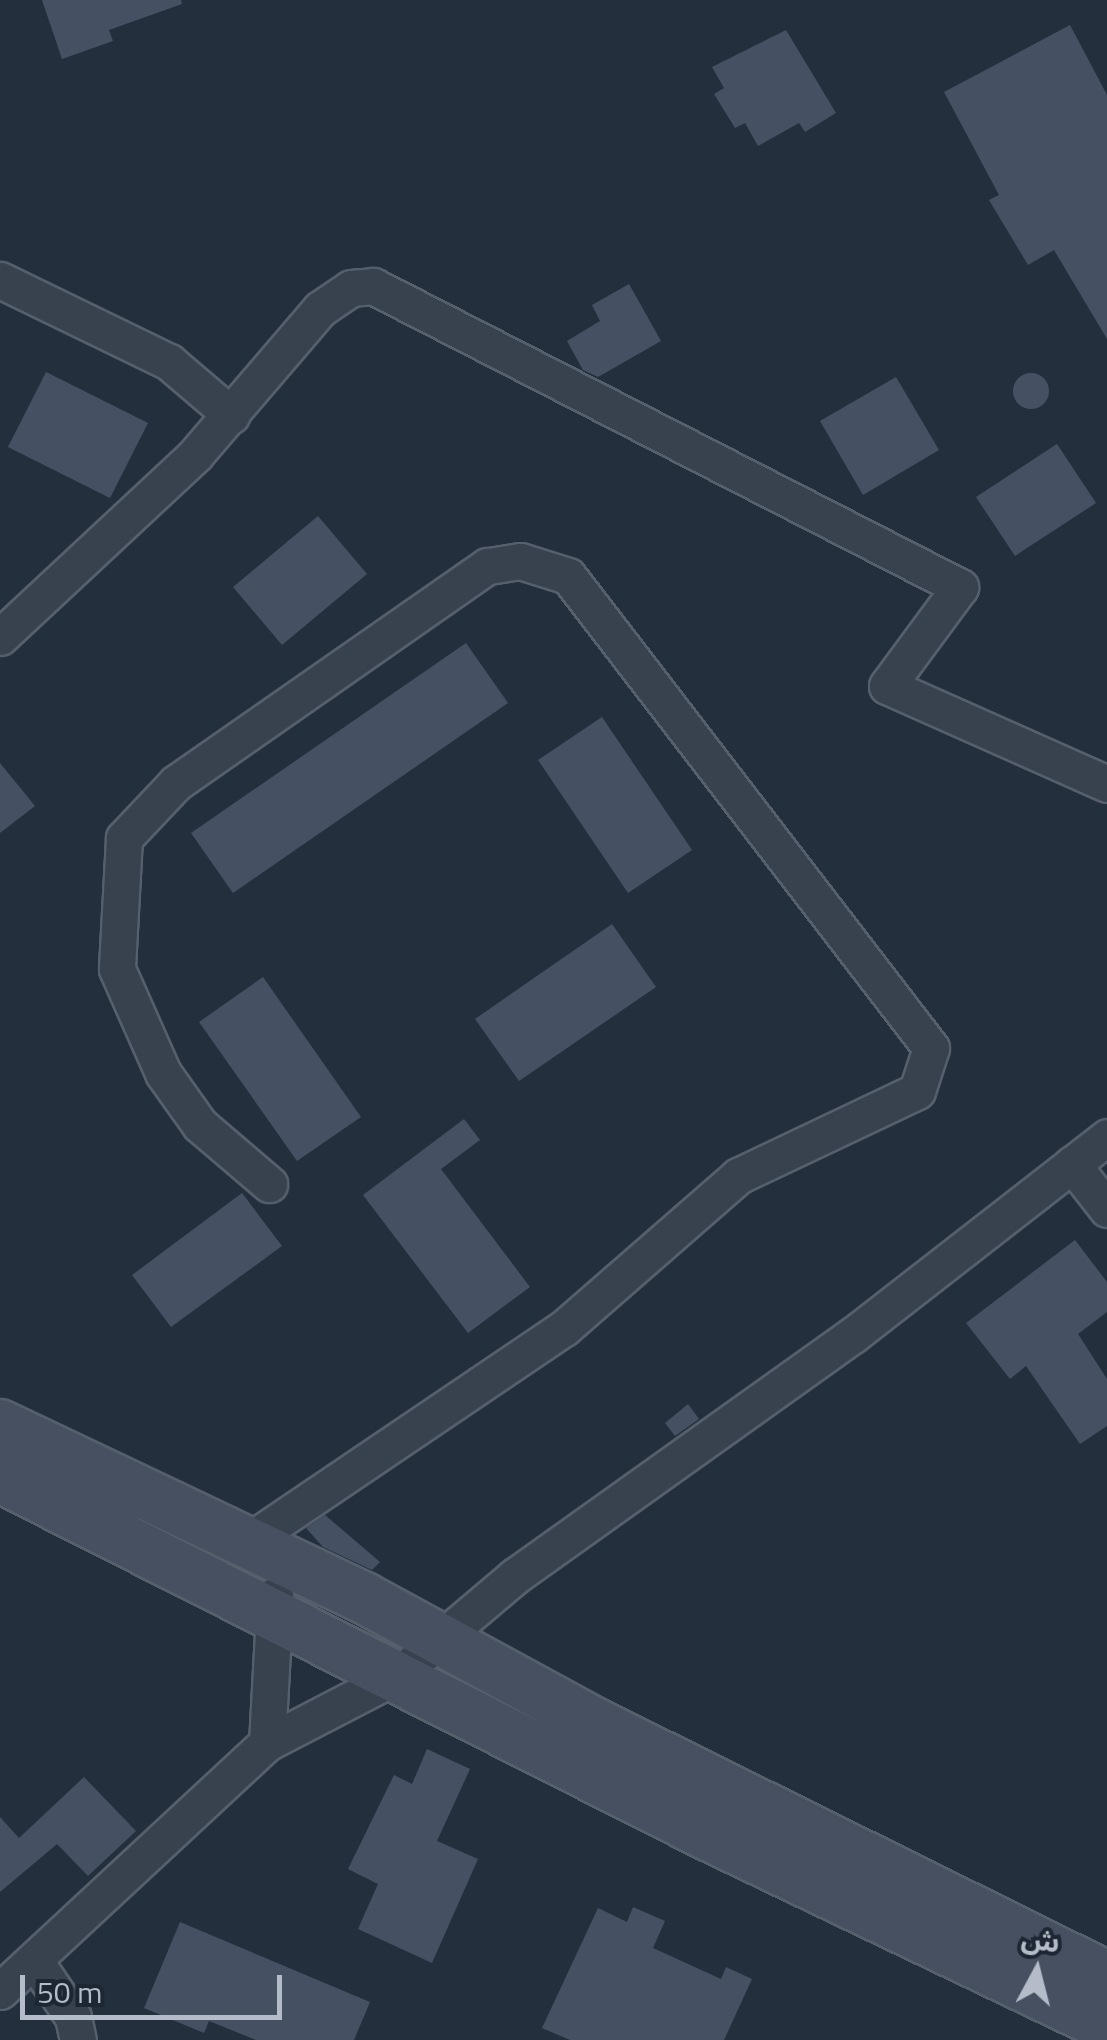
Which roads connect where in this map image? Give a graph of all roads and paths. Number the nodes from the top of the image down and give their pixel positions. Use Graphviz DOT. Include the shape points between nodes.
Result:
graph roads {
  1 [pos="0,280"];
  2 [pos="231,415"];
  3 [pos="0,637"];
  4 [pos="1107,784"];
  5 [pos="1107,1136"];
  6 [pos="1072,1164"];
  7 [pos="270,1184"];
  8 [pos="1107,1209"];
  9 [pos="0,1425"];
  10 [pos="0,1477"];
  11 [pos="248,1541"];
  12 [pos="294,1563"];
  13 [pos="275,1611"];
  14 [pos="439,1636"];
  15 [pos="398,1675"];
  16 [pos="267,1743"];
  17 [pos="36,1963"];
  18 [pos="1107,1977"];
  19 [pos="0,1990"];
  20 [pos="1107,2026"];
  21 [pos="76,2028"];
  22 [pos="109,2040"];
  1 -- 2 [label="street" via="168,362"];
  2 -- 3 [label="street"];
  2 -- 4 [label="street" via="337,295 373,286 393,291 960,587 887,686"];
  5 -- 6 [label="street"];
  6 -- 8 [label="street"];
  6 -- 14 [label="street" via="853,1335"];
  7 -- 11 [label="street" via="200,1125 163,1074 117,969 124,838 176,784 487,566 520,561 568,576 932,1048 917,1090 738,1176 564,1328"];
  9 -- 11 [label="street"];
  10 -- 13 [label="street"];
  11 -- 12 [label="street"];
  12 -- 13 [label="street" via="277,1582"];
  12 -- 14 [label="street"];
  13 -- 15 [label="street"];
  13 -- 16 [label="street"];
  14 -- 15 [label="street"];
  14 -- 18 [label="street" via="632,1742"];
  15 -- 16 [label="street"];
  15 -- 20 [label="street"];
  16 -- 17 [label="street"];
  17 -- 19 [label="street"];
  17 -- 21 [label="street"];
  21 -- 22 [label="street"];
}
